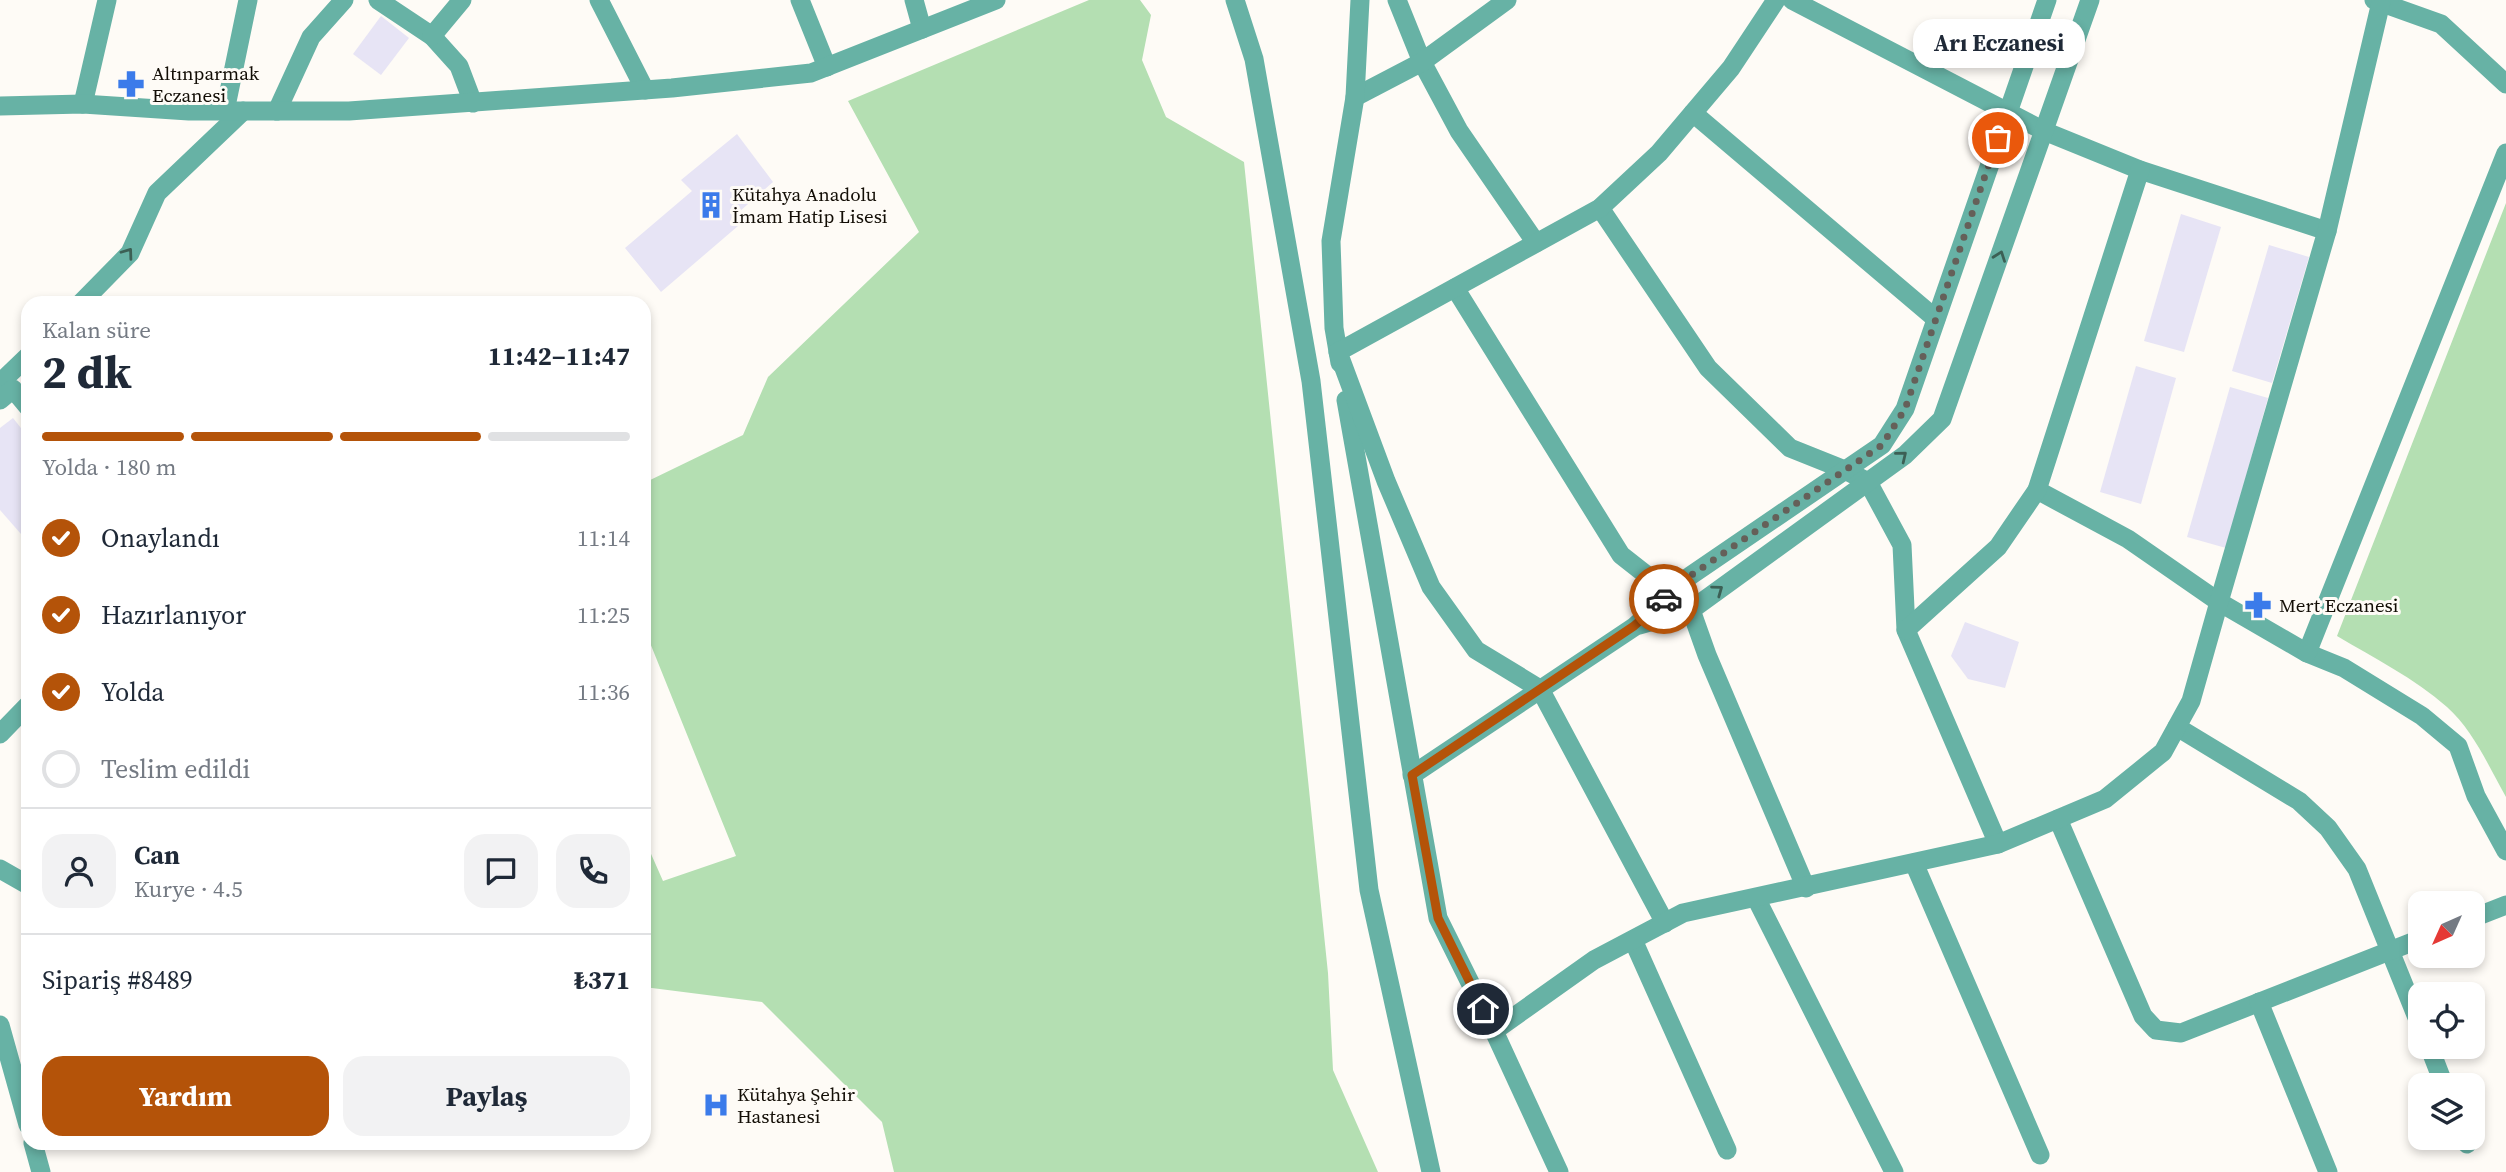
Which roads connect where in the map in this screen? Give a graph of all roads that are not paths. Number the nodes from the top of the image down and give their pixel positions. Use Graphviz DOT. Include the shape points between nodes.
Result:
graph roads {
  1 [pos="107,0"];
  2 [pos="248,0"];
  3 [pos="344,0"];
  4 [pos="378,0"];
  5 [pos="462,0"];
  6 [pos="599,0"];
  7 [pos="800,0"];
  8 [pos="914,0"];
  9 [pos="996,0"];
  10 [pos="1235,0"];
  11 [pos="1360,0"];
  12 [pos="1397,0"];
  13 [pos="1507,0"];
  14 [pos="1776,0"];
  15 [pos="1792,0"];
  16 [pos="2047,0"];
  17 [pos="2090,0"];
  18 [pos="2378,1"];
  19 [pos="922,29"];
  20 [pos="432,36"];
  21 [pos="1422,62"];
  22 [pos="827,67"];
  23 [pos="2506,84"];
  24 [pos="645,90"];
  25 [pos="1355,97"];
  26 [pos="473,103"];
  27 [pos="83,104"];
  28 [pos="0,106"];
  29 [pos="234,111"];
  30 [pos="277,111"];
  31 [pos="2007,112"];
  32 [pos="1693,113"];
  33 [pos="2044,131"];
  34 [pos="2506,153"];
  35 [pos="2140,170"];
  36 [pos="1600,208"];
  37 [pos="2327,231"];
  38 [pos="1536,243"];
  39 [pos="1455,288"];
  40 [pos="88,296"];
  41 [pos="1936,319"];
  42 [pos="1338,352"];
  43 [pos="21,368"];
  44 [pos="9,388"];
  45 [pos="1845,470"];
  46 [pos="1868,482"];
  47 [pos="2038,490"];
  48 [pos="1670,594"];
  49 [pos="2219,602"];
  50 [pos="1691,610"];
  51 [pos="1634,626"];
  52 [pos="1906,630"];
  53 [pos="2307,653"];
  54 [pos="1540,689"];
  55 [pos="21,712"];
  56 [pos="2177,727"];
  57 [pos="0,734"];
  58 [pos="1412,775"];
  59 [pos="2058,819"];
  60 [pos="1998,844"];
  61 [pos="2506,851"];
  62 [pos="1914,863"];
  63 [pos="0,869"];
  64 [pos="21,881"];
  65 [pos="1805,888"];
  66 [pos="1756,898"];
  67 [pos="2506,905"];
  68 [pos="2485,913"];
  69 [pos="1665,923"];
  70 [pos="1633,940"];
  71 [pos="2408,944"];
  72 [pos="2391,951"];
  73 [pos="2408,994"];
  74 [pos="2259,1002"];
  75 [pos="0,1025"];
  76 [pos="1494,1031"];
  77 [pos="21,1100"];
  78 [pos="35,1150"];
  79 [pos="1727,1150"];
  80 [pos="2040,1156"];
  81 [pos="41,1172"];
  82 [pos="1431,1172"];
  83 [pos="1559,1172"];
  84 [pos="1894,1172"];
  85 [pos="2328,1172"];
  1 -- 27 [label="street"];
  2 -- 29 [label="street"];
  3 -- 30 [label="street" via="311,37"];
  4 -- 20 [label="street"];
  5 -- 20 [label="street"];
  6 -- 24 [label="street"];
  7 -- 22 [label="street"];
  8 -- 19 [label="street"];
  9 -- 19 [label="street"];
  10 -- 82 [label="street" via="1254,59 1311,382 1369,890"];
  11 -- 25 [label="street"];
  12 -- 21 [label="street"];
  13 -- 21 [label="street"];
  14 -- 32 [label="street" via="1731,68"];
  15 -- 31 [label="street"];
  16 -- 31 [label="street"];
  17 -- 33 [label="street"];
  18 -- 23 [label="street" via="2441,24"];
  18 -- 37 [label="street"];
  19 -- 22 [label="street"];
  20 -- 26 [label="street" via="459,66"];
  21 -- 25 [label="street"];
  21 -- 38 [label="street" via="1460,131"];
  22 -- 24 [label="street" via="811,73"];
  24 -- 26 [label="street"];
  25 -- 42 [label="street" via="1331,241"];
  26 -- 30 [label="street"];
  27 -- 28 [label="street"];
  27 -- 29 [label="street"];
  29 -- 30 [label="street"];
  40 -- 29 [label="street, one-way" via="130,253 157,193"];
  31 -- 33 [label="street"];
  31 -- 41 [label="street"];
  32 -- 36 [label="street" via="1659,153"];
  32 -- 41 [label="street"];
  33 -- 35 [label="street"];
  46 -- 33 [label="street, one-way" via="1942,419"];
  34 -- 53 [label="street"];
  35 -- 37 [label="street"];
  35 -- 47 [label="street"];
  36 -- 38 [label="street"];
  36 -- 45 [label="street" via="1708,368 1790,448"];
  37 -- 49 [label="street"];
  38 -- 39 [label="street"];
  39 -- 42 [label="street"];
  39 -- 48 [label="street" via="1621,555"];
  41 -- 45 [label="street" via="1905,409 1882,445"];
  42 -- 54 [label="street" via="1431,587 1476,650"];
  42 -- 58 [label="street"];
  43 -- 44 [label="street"];
  45 -- 46 [label="street"];
  45 -- 48 [label="street"];
  50 -- 46 [label="street, one-way"];
  46 -- 52 [label="street" via="1902,545"];
  47 -- 49 [label="street" via="2128,539"];
  47 -- 52 [label="street" via="1997,547"];
  48 -- 50 [label="street"];
  48 -- 51 [label="street"];
  49 -- 53 [label="street"];
  49 -- 56 [label="street" via="2191,701"];
  50 -- 51 [label="street"];
  50 -- 65 [label="street"];
  51 -- 54 [label="street"];
  52 -- 60 [label="street"];
  53 -- 61 [label="street" via="2381,690 2458,746 2476,796"];
  54 -- 58 [label="street"];
  54 -- 69 [label="street"];
  55 -- 57 [label="street"];
  56 -- 59 [label="street" via="2163,752 2105,799"];
  56 -- 72 [label="street" via="2299,801 2328,828 2357,869"];
  58 -- 76 [label="street" via="1438,918"];
  59 -- 60 [label="street"];
  59 -- 74 [label="street" via="2143,1017 2156,1030 2181,1033"];
  60 -- 62 [label="street"];
  62 -- 65 [label="street"];
  62 -- 80 [label="street"];
  63 -- 64 [label="street"];
  65 -- 66 [label="street"];
  66 -- 69 [label="street" via="1683,913"];
  66 -- 84 [label="street"];
  67 -- 68 [label="street"];
  69 -- 70 [label="street"];
  70 -- 76 [label="street" via="1594,960"];
  70 -- 79 [label="street"];
  71 -- 72 [label="street"];
  72 -- 73 [label="street"];
  72 -- 74 [label="street"];
  74 -- 85 [label="street"];
  75 -- 77 [label="street"];
  76 -- 83 [label="street"];
  78 -- 81 [label="street"];
}
